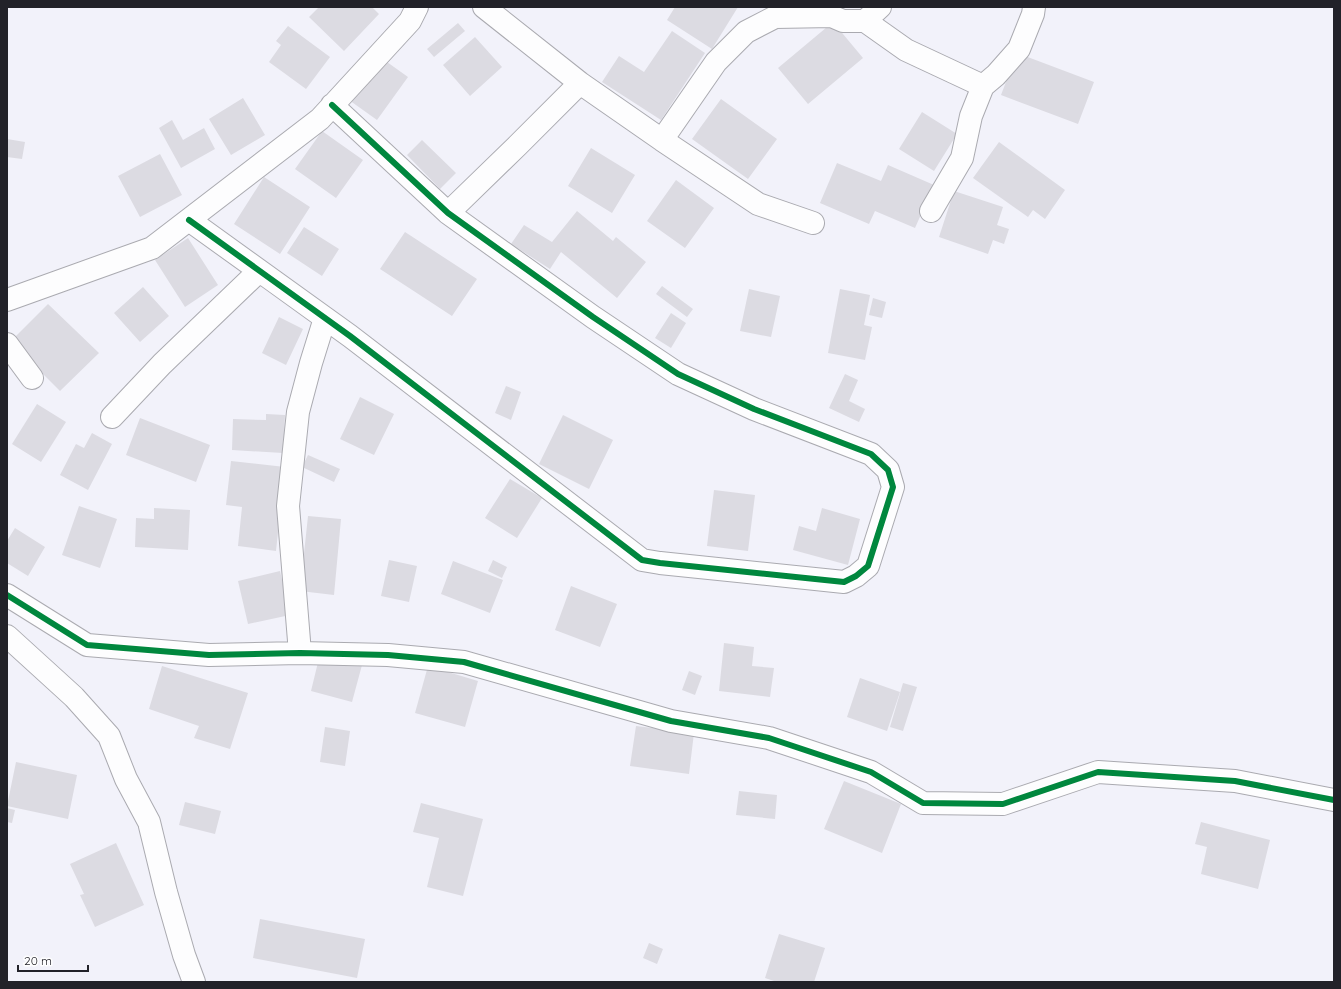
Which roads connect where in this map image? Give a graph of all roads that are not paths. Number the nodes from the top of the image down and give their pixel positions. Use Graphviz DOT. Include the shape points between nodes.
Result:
graph roads {
  1 [pos="417,7"];
  2 [pos="484,7"];
  3 [pos="812,7"];
  4 [pos="1034,7"];
  5 [pos="872,14"];
  6 [pos="833,16"];
  7 [pos="580,83"];
  8 [pos="983,86"];
  9 [pos="332,105"];
  10 [pos="662,140"];
  11 [pos="931,210"];
  12 [pos="448,213"];
  13 [pos="189,220"];
  14 [pos="813,223"];
  15 [pos="259,270"];
  16 [pos="7,300"];
  17 [pos="325,318"];
  18 [pos="7,344"];
  19 [pos="32,378"];
  20 [pos="112,418"];
  21 [pos="7,595"];
  22 [pos="7,636"];
  23 [pos="300,653"];
  24 [pos="1334,800"];
  25 [pos="194,982"];
  1 -- 9 [label="street" via="410,21"];
  2 -- 7 [label="street"];
  3 -- 6 [label="street"];
  4 -- 8 [label="street" via="1034,14 1019,49"];
  5 -- 6 [label="street" via="843,21"];
  5 -- 8 [label="street" via="906,50"];
  6 -- 10 [label="street" via="775,17 746,32 716,62"];
  7 -- 10 [label="street"];
  7 -- 12 [label="street"];
  8 -- 11 [label="street" via="971,116 962,158"];
  9 -- 12 [label="street"];
  9 -- 13 [label="street" via="320,119"];
  10 -- 14 [label="street" via="758,204"];
  12 -- 17 [label="street" via="593,317 678,374 754,409 871,454 888,470 893,487 868,566 844,582 642,560"];
  13 -- 15 [label="street"];
  13 -- 16 [label="street" via="152,248"];
  15 -- 17 [label="street"];
  15 -- 20 [label="street" via="162,364"];
  17 -- 23 [label="street" via="298,412 288,506"];
  18 -- 19 [label="street"];
  21 -- 23 [label="street" via="87,646 209,655"];
  22 -- 25 [label="street" via="74,697 109,736 126,779 150,822 166,892"];
  23 -- 24 [label="street" via="388,655 464,662 671,721 769,738 871,772 923,803 1003,804 1098,772 1235,781"];
}
